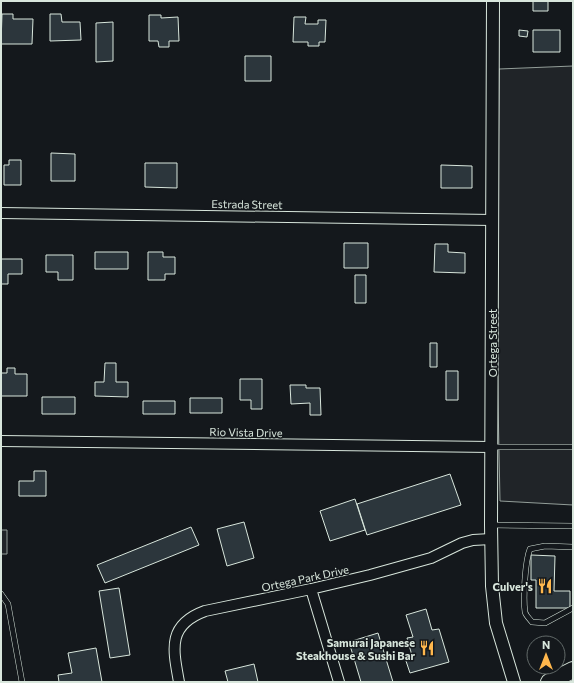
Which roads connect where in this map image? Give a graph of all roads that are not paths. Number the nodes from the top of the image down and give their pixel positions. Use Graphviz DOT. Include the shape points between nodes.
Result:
graph roads {
  1 [pos="493,1"];
  2 [pos="1,213"];
  3 [pos="493,220"];
  4 [pos="1,440"];
  5 [pos="491,447"];
  6 [pos="573,447"];
  7 [pos="491,525"];
  8 [pos="573,526"];
  9 [pos="491,539"];
  10 [pos="573,547"];
  11 [pos="311,589"];
  12 [pos="1,594"];
  13 [pos="573,608"];
  14 [pos="573,670"];
  15 [pos="22,682"];
  16 [pos="179,682"];
  17 [pos="339,682"];
  18 [pos="514,682"];
  19 [pos="549,682"];
  1 -- 3 [label="street, Ortega Street"];
  2 -- 3 [label="street, Estrada Street"];
  3 -- 5 [label="street, Ortega Street"];
  4 -- 5 [label="street, Rio Vista Drive"];
  5 -- 6 [label="lane"];
  5 -- 7 [label="street, Ortega Street"];
  7 -- 8 [label="lane"];
  7 -- 9 [label="street, Ortega Street"];
  9 -- 11 [label="street, Ortega Park Drive" via="462,543 431,558 370,576"];
  9 -- 18 [label="street, Ortega Street" via="496,624"];
  10 -- 13 [label="lane" via="530,548 527,556 524,601 526,614 532,622 544,624"];
  11 -- 16 [label="street, Ortega Park Drive" via="206,611 184,622 178,633 174,655"];
  11 -- 17 [label="street"];
  12 -- 15 [label="lane" via="8,604"];
  14 -- 19 [label="highway"];
}
